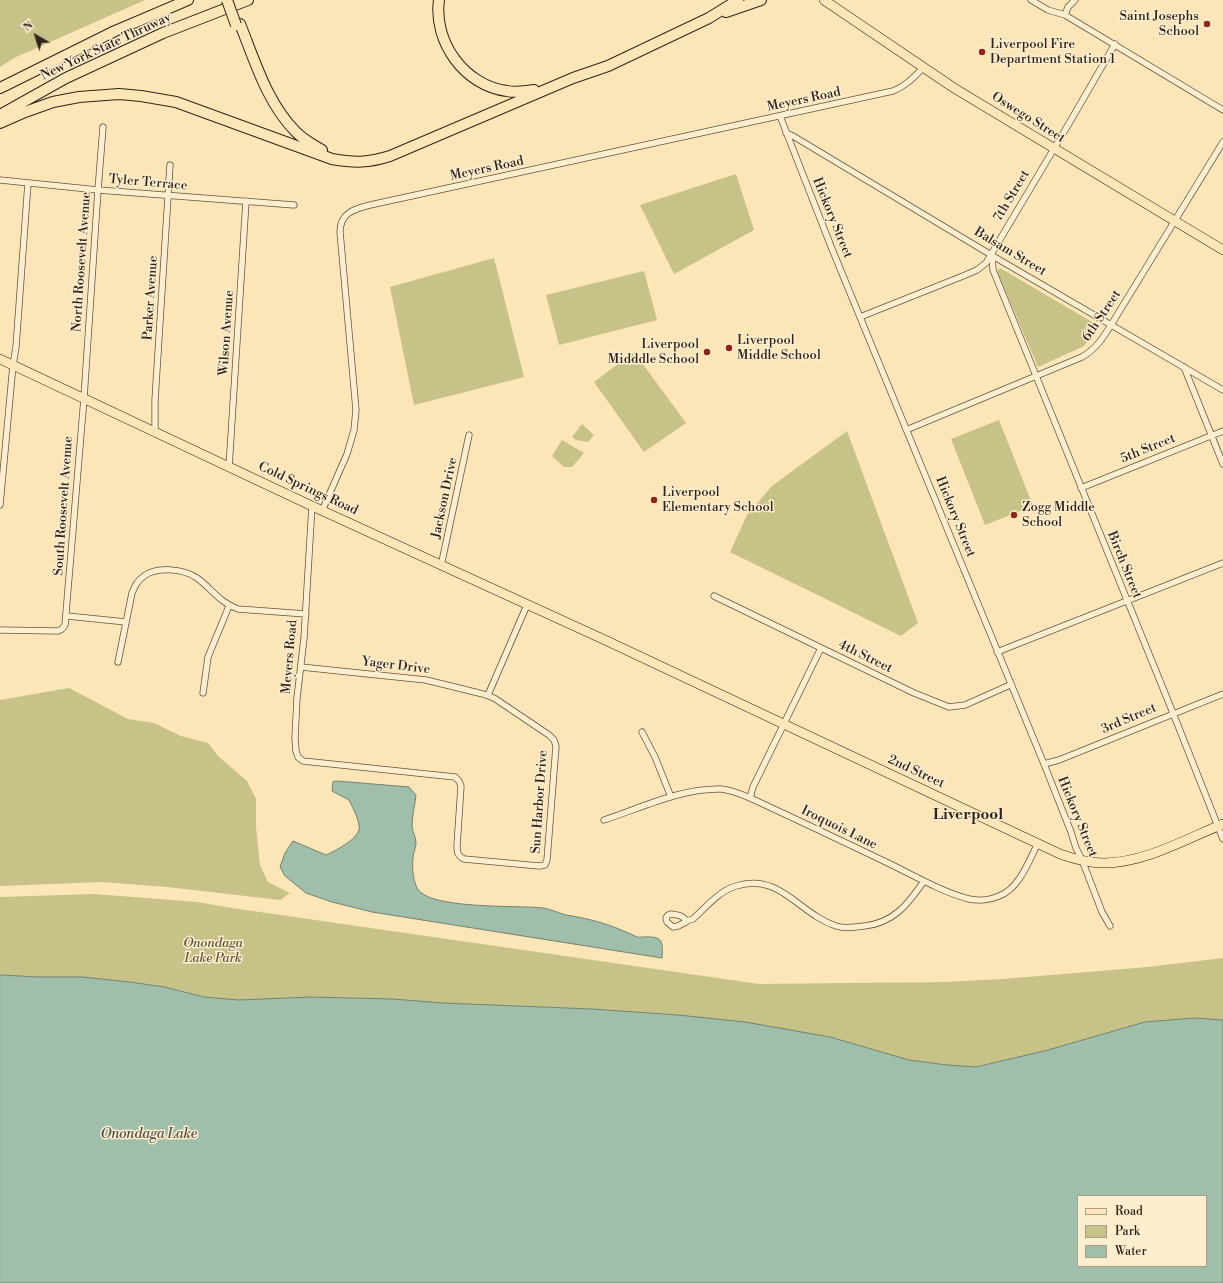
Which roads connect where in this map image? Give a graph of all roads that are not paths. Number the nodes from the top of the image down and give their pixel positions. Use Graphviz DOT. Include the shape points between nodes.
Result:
graph roads {
  1 [pos="188,0"];
  2 [pos="227,0"];
  3 [pos="232,0"];
  4 [pos="248,0"];
  5 [pos="439,0"];
  6 [pos="730,0"];
  7 [pos="738,0"];
  8 [pos="761,0"];
  9 [pos="824,0"];
  10 [pos="1031,0"];
  11 [pos="1075,0"];
  12 [pos="1065,15"];
  13 [pos="709,18"];
  14 [pos="238,25"];
  15 [pos="1115,44"];
  16 [pos="644,49"];
  17 [pos="924,67"];
  18 [pos="0,88"];
  19 [pos="534,90"];
  20 [pos="1223,110"];
  21 [pos="0,115"];
  22 [pos="780,116"];
  23 [pos="0,123"];
  24 [pos="103,127"];
  25 [pos="786,133"];
  26 [pos="1223,142"];
  27 [pos="1053,149"];
  28 [pos="315,152"];
  29 [pos="170,165"];
  30 [pos="0,180"];
  31 [pos="28,183"];
  32 [pos="98,190"];
  33 [pos="168,195"];
  34 [pos="246,201"];
  35 [pos="294,205"];
  36 [pos="1174,221"];
  37 [pos="1223,250"];
  38 [pos="992,254"];
  39 [pos="860,317"];
  40 [pos="1111,325"];
  41 [pos="0,359"];
  42 [pos="13,365"];
  43 [pos="1184,366"];
  44 [pos="1035,376"];
  45 [pos="1223,390"];
  46 [pos="84,398"];
  47 [pos="906,430"];
  48 [pos="1223,431"];
  49 [pos="155,432"];
  50 [pos="469,435"];
  51 [pos="1212,436"];
  52 [pos="1223,464"];
  53 [pos="229,467"];
  54 [pos="1081,488"];
  55 [pos="0,504"];
  56 [pos="312,506"];
  57 [pos="322,511"];
  58 [pos="1223,563"];
  59 [pos="441,566"];
  60 [pos="714,596"];
  61 [pos="1126,601"];
  62 [pos="527,605"];
  63 [pos="230,606"];
  64 [pos="306,614"];
  65 [pos="67,616"];
  66 [pos="126,622"];
  67 [pos="0,630"];
  68 [pos="606,640"];
  69 [pos="821,648"];
  70 [pos="997,652"];
  71 [pos="118,662"];
  72 [pos="301,667"];
  73 [pos="1010,685"];
  74 [pos="203,693"];
  75 [pos="1223,694"];
  76 [pos="488,695"];
  77 [pos="1173,713"];
  78 [pos="784,724"];
  79 [pos="642,732"];
  80 [pos="1044,764"];
  81 [pos="349,766"];
  82 [pos="671,797"];
  83 [pos="750,798"];
  84 [pos="604,820"];
  85 [pos="1220,825"];
  86 [pos="1223,839"];
  87 [pos="1038,843"];
  88 [pos="1082,860"];
  89 [pos="924,880"];
  90 [pos="686,920"];
  91 [pos="1110,926"];
  1 -- 18 [label="highway, New York State Thruway" via="115,31"];
  2 -- 14 [label="highway, bridge"];
  3 -- 14 [label="highway"];
  4 -- 21 [label="highway, New York State Thruway" via="163,33 66,78"];
  5 -- 19 [label="highway" via="442,33 447,47 464,71 490,87 520,92"];
  6 -- 13 [label="highway"];
  7 -- 13 [label="highway"];
  8 -- 13 [label="highway"];
  9 -- 17 [label="main road, Oswego Street"];
  10 -- 12 [label="street" via="1048,10"];
  11 -- 12 [label="street"];
  12 -- 15 [label="street"];
  13 -- 16 [label="highway"];
  14 -- 19 [label="highway" via="261,77 285,120 307,141 338,156 365,157 385,153"];
  14 -- 28 [label="highway" via="267,101 283,125"];
  15 -- 20 [label="street"];
  15 -- 27 [label="street, 7th Street"];
  16 -- 19 [label="highway" via="603,61"];
  16 -- 28 [label="highway" via="390,156 373,161 351,162 332,159"];
  17 -- 22 [label="street, Meyers Road" via="902,88"];
  17 -- 27 [label="main road, Oswego Street"];
  22 -- 25 [label="street, Hickory Street"];
  22 -- 57 [label="street, Meyers Road" via="370,205 349,213 342,220 340,232 356,410 354,430 347,454"];
  23 -- 28 [label="highway" via="53,102 119,94 176,102"];
  24 -- 32 [label="street, North Roosevelt Avenue"];
  25 -- 38 [label="street, Balsam Street"];
  25 -- 39 [label="street, Hickory Street"];
  26 -- 36 [label="street, 6th Street"];
  27 -- 36 [label="main road, Oswego Street"];
  27 -- 38 [label="street, 7th Street"];
  29 -- 33 [label="street, Parker Avenue"];
  30 -- 31 [label="street, Tyler Terrace"];
  31 -- 32 [label="street, Tyler Terrace"];
  31 -- 42 [label="street"];
  32 -- 33 [label="street, Tyler Terrace"];
  32 -- 46 [label="street, North Roosevelt Avenue"];
  33 -- 34 [label="street, Tyler Terrace"];
  33 -- 49 [label="street, Parker Avenue"];
  34 -- 35 [label="street, Tyler Terrace"];
  34 -- 53 [label="street, Wilson Avenue"];
  36 -- 37 [label="main road, Oswego Street"];
  36 -- 40 [label="street, 6th Street"];
  38 -- 39 [label="street, 7th Street" via="977,270"];
  38 -- 40 [label="street, Balsam Street"];
  38 -- 44 [label="street, Birch Street" via="993,270"];
  39 -- 47 [label="street, Hickory Street"];
  40 -- 43 [label="street, Balsam Street"];
  40 -- 44 [label="street, 6th Street" via="1099,344 1090,352"];
  41 -- 42 [label="main road, Cold Springs Road"];
  42 -- 46 [label="main road, Cold Springs Road"];
  42 -- 55 [label="street"];
  43 -- 45 [label="street, Balsam Street"];
  43 -- 51 [label="street"];
  44 -- 47 [label="street, 6th Street"];
  44 -- 54 [label="street, Birch Street"];
  46 -- 49 [label="main road, Cold Springs Road"];
  46 -- 65 [label="street, South Roosevelt Avenue"];
  47 -- 70 [label="street, Hickory Street"];
  48 -- 51 [label="street, 5th Street"];
  49 -- 53 [label="main road, Cold Springs Road"];
  50 -- 59 [label="street, Jackson Drive"];
  51 -- 52 [label="street"];
  51 -- 54 [label="street, 5th Street"];
  53 -- 56 [label="main road, Cold Springs Road"];
  54 -- 61 [label="street, Birch Street"];
  56 -- 57 [label="main road, Cold Springs Road"];
  56 -- 64 [label="street, Meyers Road"];
  57 -- 59 [label="main road, Cold Springs Road"];
  58 -- 61 [label="street"];
  59 -- 62 [label="main road, Cold Springs Road"];
  60 -- 69 [label="street, 4th Street"];
  61 -- 70 [label="street"];
  61 -- 77 [label="street, Birch Street"];
  62 -- 68 [label="main road, Cold Springs Road"];
  62 -- 76 [label="street"];
  63 -- 64 [label="street" via="238,609"];
  63 -- 66 [label="street" via="191,574 163,570 144,575 136,583"];
  63 -- 74 [label="street" via="208,658"];
  64 -- 72 [label="street, Meyers Road"];
  65 -- 66 [label="street"];
  65 -- 67 [label="street" via="65,625 58,631"];
  66 -- 71 [label="street"];
  68 -- 78 [label="main road, 2nd Street"];
  69 -- 73 [label="street, 4th Street" via="914,693 950,707 965,705"];
  69 -- 78 [label="street"];
  70 -- 73 [label="street, Hickory Street"];
  72 -- 76 [label="street, Yager Drive" via="426,680"];
  72 -- 81 [label="street, Meyers Road" via="295,738 298,757 303,761"];
  73 -- 80 [label="street, Hickory Street"];
  75 -- 77 [label="street, 3rd Street"];
  76 -- 81 [label="street, Sun Harbor Drive" via="554,740 556,746 545,864 539,866 464,860 460,857 457,846 461,786 455,777"];
  77 -- 80 [label="street, 3rd Street"];
  77 -- 85 [label="street, Birch Street"];
  78 -- 83 [label="street"];
  78 -- 87 [label="main road, 2nd Street"];
  79 -- 82 [label="street"];
  80 -- 88 [label="street, Hickory Street"];
  82 -- 83 [label="street, Iroquois Lane" via="720,789 737,792"];
  82 -- 84 [label="street, Iroquois Lane"];
  83 -- 89 [label="street, Iroquois Lane"];
  85 -- 86 [label="street, Birch Street"];
  85 -- 88 [label="main road, 2nd Street" via="1143,857 1124,862"];
  87 -- 88 [label="main road, 2nd Street" via="1060,854"];
  87 -- 89 [label="street, Iroquois Lane" via="1013,887 998,896 971,899"];
  88 -- 91 [label="street, Hickory Street"];
  89 -- 90 [label="street" via="910,902 894,916 871,925 846,928 838,926 822,920 774,887 750,883 724,891 693,919"];
}
